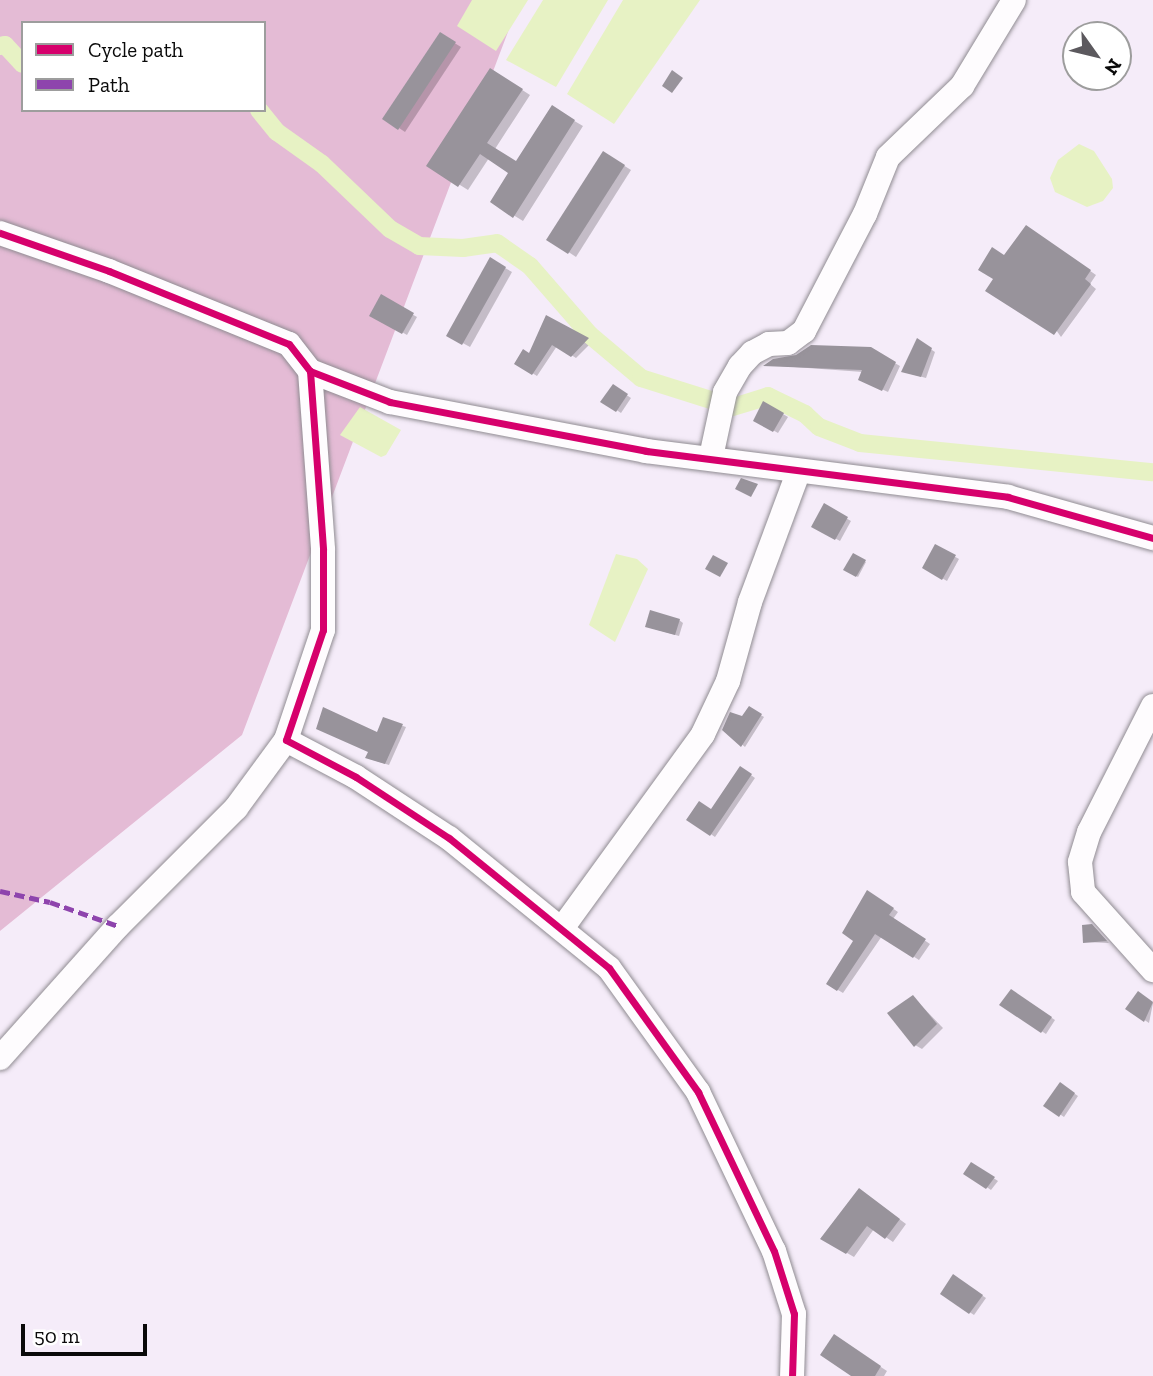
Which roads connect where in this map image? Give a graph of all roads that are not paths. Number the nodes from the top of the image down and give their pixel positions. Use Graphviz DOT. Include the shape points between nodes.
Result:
graph roads {
  1 [pos="1014,0"];
  2 [pos="0,233"];
  3 [pos="310,371"];
  4 [pos="711,457"];
  5 [pos="798,473"];
  6 [pos="1153,538"];
  7 [pos="1153,706"];
  8 [pos="286,740"];
  9 [pos="563,927"];
  10 [pos="1153,970"];
  11 [pos="0,1058"];
  12 [pos="792,1376"];
  1 -- 4 [label="street" via="962,86 888,157 865,214 804,331 788,343 769,344 752,353 740,366 725,392"];
  2 -- 3 [label="street" via="109,271 289,344"];
  3 -- 4 [label="street" via="390,402 646,451"];
  3 -- 8 [label="street" via="323,550 323,630"];
  4 -- 5 [label="street"];
  5 -- 6 [label="street" via="1008,497"];
  5 -- 9 [label="street" via="750,602 728,681 703,734"];
  7 -- 10 [label="street" via="1089,832 1080,862 1083,892"];
  8 -- 9 [label="street" via="356,777 449,838"];
  8 -- 11 [label="street" via="236,808 118,926"];
  9 -- 12 [label="street" via="609,968 698,1092 774,1251 794,1314"];
}
